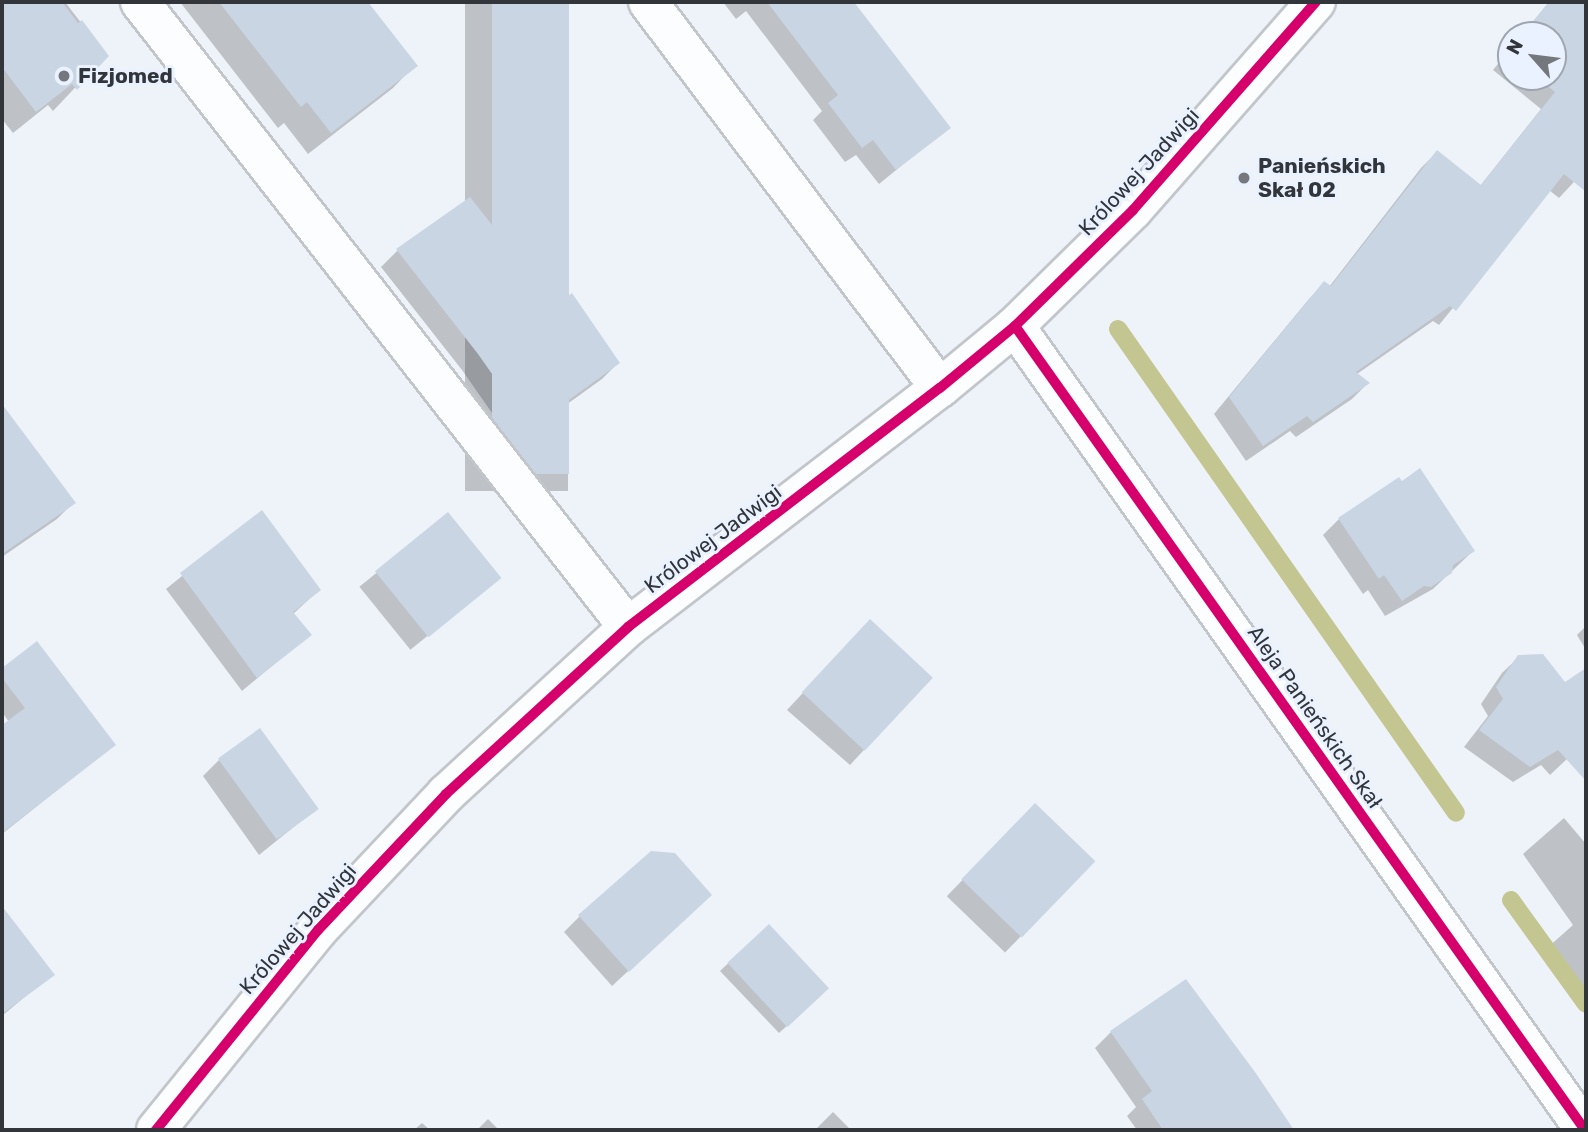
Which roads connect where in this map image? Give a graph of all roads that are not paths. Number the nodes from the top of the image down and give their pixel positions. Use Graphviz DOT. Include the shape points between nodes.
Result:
graph roads {
  1 [pos="140,2"];
  2 [pos="648,2"];
  3 [pos="1316,2"];
  4 [pos="1014,326"];
  5 [pos="940,388"];
  6 [pos="628,627"];
  7 [pos="1584,1123"];
  8 [pos="156,1130"];
  1 -- 6 [label="street"];
  2 -- 5 [label="street"];
  3 -- 4 [label="street, Królowej Jadwigi" via="1133,211"];
  4 -- 5 [label="street, Królowej Jadwigi"];
  4 -- 7 [label="street, Aleja Panieńskich Skał"];
  5 -- 6 [label="street, Królowej Jadwigi"];
  6 -- 8 [label="street, Królowej Jadwigi" via="446,794 318,930"];
}
